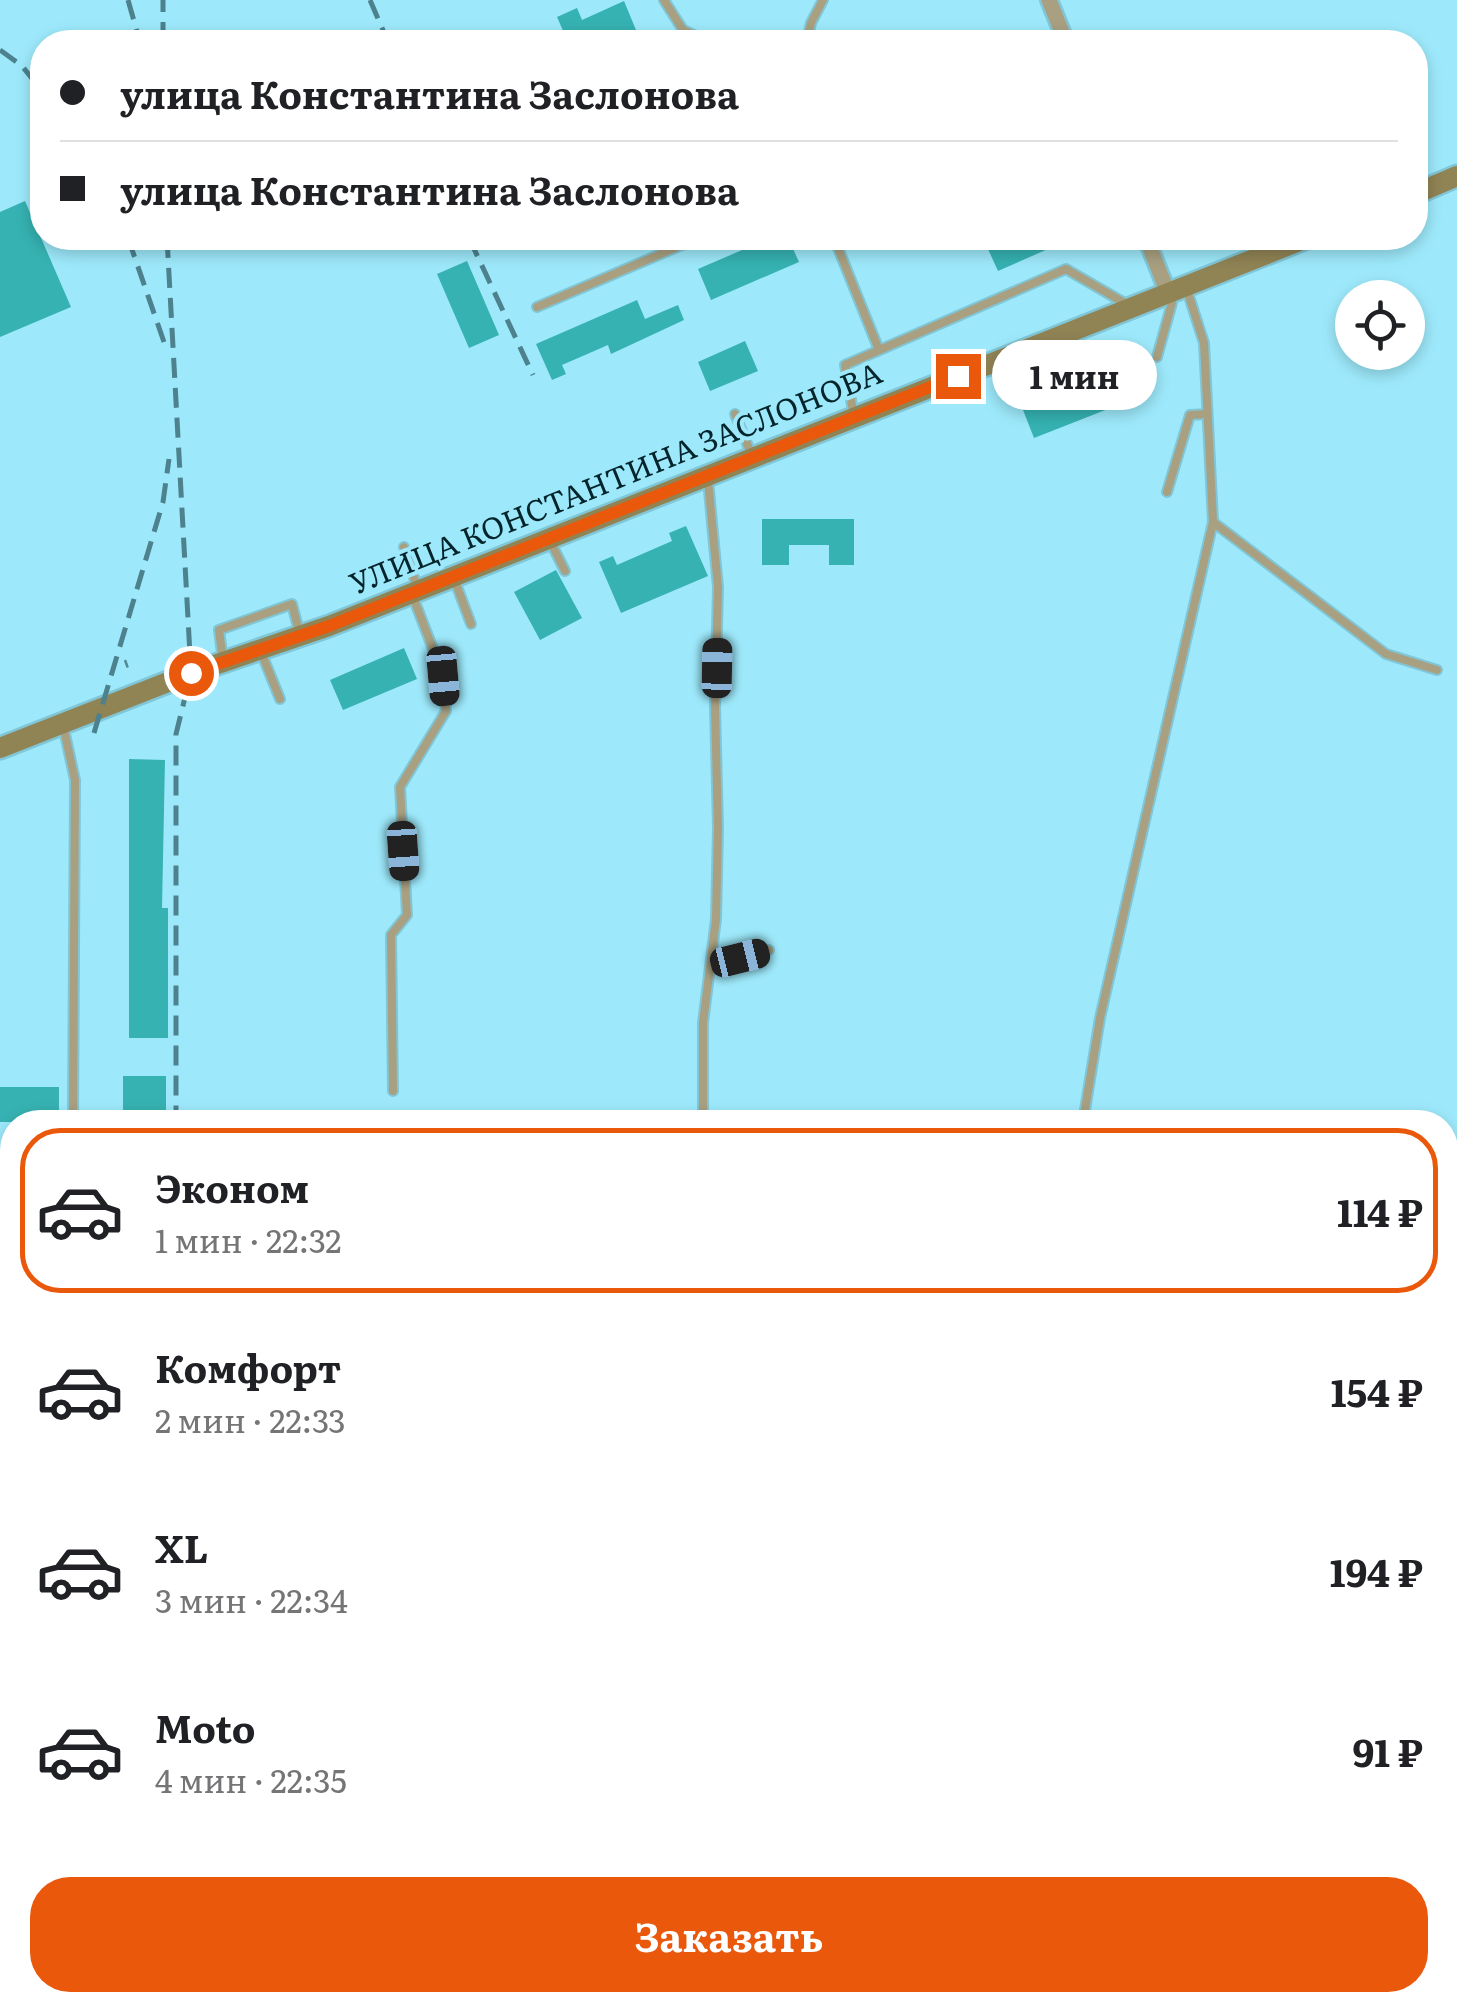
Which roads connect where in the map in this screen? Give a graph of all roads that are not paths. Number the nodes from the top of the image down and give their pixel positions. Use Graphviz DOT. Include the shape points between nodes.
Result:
graph roads {
  1 [pos="664,0"];
  2 [pos="823,0"];
  3 [pos="1049,0"];
  4 [pos="683,30"];
  5 [pos="810,30"];
  6 [pos="1061,30"];
  7 [pos="1457,176"];
  8 [pos="1428,188"];
  9 [pos="670,250"];
  10 [pos="839,250"];
  11 [pos="1153,250"];
  12 [pos="1276,250"];
  13 [pos="1177,289"];
  14 [pos="537,307"];
  15 [pos="1132,308"];
  16 [pos="879,350"];
  17 [pos="1157,356"];
  18 [pos="735,414"];
  19 [pos="1207,414"];
  20 [pos="854,417"];
  21 [pos="753,457"];
  22 [pos="708,475"];
  23 [pos="1167,492"];
  24 [pos="1213,522"];
  25 [pos="548,539"];
  26 [pos="404,548"];
  27 [pos="564,571"];
  28 [pos="453,576"];
  29 [pos="415,592"];
  30 [pos="471,624"];
  31 [pos="300,634"];
  32 [pos="260,649"];
  33 [pos="223,662"];
  34 [pos="1436,670"];
  35 [pos="280,699"];
  36 [pos="62,724"];
  37 [pos="0,748"];
  38 [pos="770,950"];
  39 [pos="711,965"];
  40 [pos="393,1091"];
  41 [pos="73,1110"];
  42 [pos="703,1110"];
  43 [pos="1085,1110"];
  1 -- 4 [label="lane"];
  2 -- 5 [label="lane"];
  3 -- 6 [label="street"];
  7 -- 8 [label="street"];
  9 -- 14 [label="lane"];
  10 -- 16 [label="lane"];
  11 -- 13 [label="street"];
  12 -- 13 [label="street, УЛИЦА КОНСТАНТИНА ЗАСЛОНОВА"];
  13 -- 15 [label="street, УЛИЦА КОНСТАНТИНА ЗАСЛОНОВА"];
  13 -- 17 [label="lane"];
  13 -- 19 [label="lane" via="1204,342"];
  15 -- 16 [label="lane" via="1066,269"];
  15 -- 20 [label="street, УЛИЦА КОНСТАНТИНА ЗАСЛОНОВА"];
  16 -- 20 [label="lane" via="845,365"];
  18 -- 21 [label="lane"];
  19 -- 23 [label="lane" via="1190,415"];
  19 -- 24 [label="lane"];
  20 -- 21 [label="street, УЛИЦА КОНСТАНТИНА ЗАСЛОНОВА"];
  21 -- 22 [label="street, УЛИЦА КОНСТАНТИНА ЗАСЛОНОВА"];
  22 -- 25 [label="street, УЛИЦА КОНСТАНТИНА ЗАСЛОНОВА"];
  22 -- 39 [label="lane" via="718,587 718,876"];
  24 -- 34 [label="lane" via="1386,654"];
  24 -- 43 [label="lane"];
  25 -- 27 [label="lane"];
  25 -- 28 [label="street, УЛИЦА КОНСТАНТИНА ЗАСЛОНОВА"];
  26 -- 29 [label="lane"];
  28 -- 29 [label="street, УЛИЦА КОНСТАНТИНА ЗАСЛОНОВА"];
  28 -- 30 [label="lane"];
  29 -- 31 [label="street, УЛИЦА КОНСТАНТИНА ЗАСЛОНОВА"];
  29 -- 40 [label="lane" via="438,660 446,711 400,787 407,915 392,935"];
  31 -- 32 [label="street, УЛИЦА КОНСТАНТИНА ЗАСЛОНОВА"];
  31 -- 33 [label="lane" via="292,604 219,630"];
  32 -- 33 [label="street, УЛИЦА КОНСТАНТИНА ЗАСЛОНОВА"];
  32 -- 35 [label="lane"];
  33 -- 36 [label="street, УЛИЦА КОНСТАНТИНА ЗАСЛОНОВА"];
  36 -- 37 [label="street, УЛИЦА КОНСТАНТИНА ЗАСЛОНОВА"];
  36 -- 41 [label="lane" via="75,780"];
  38 -- 39 [label="lane"];
  39 -- 42 [label="lane"];
}
